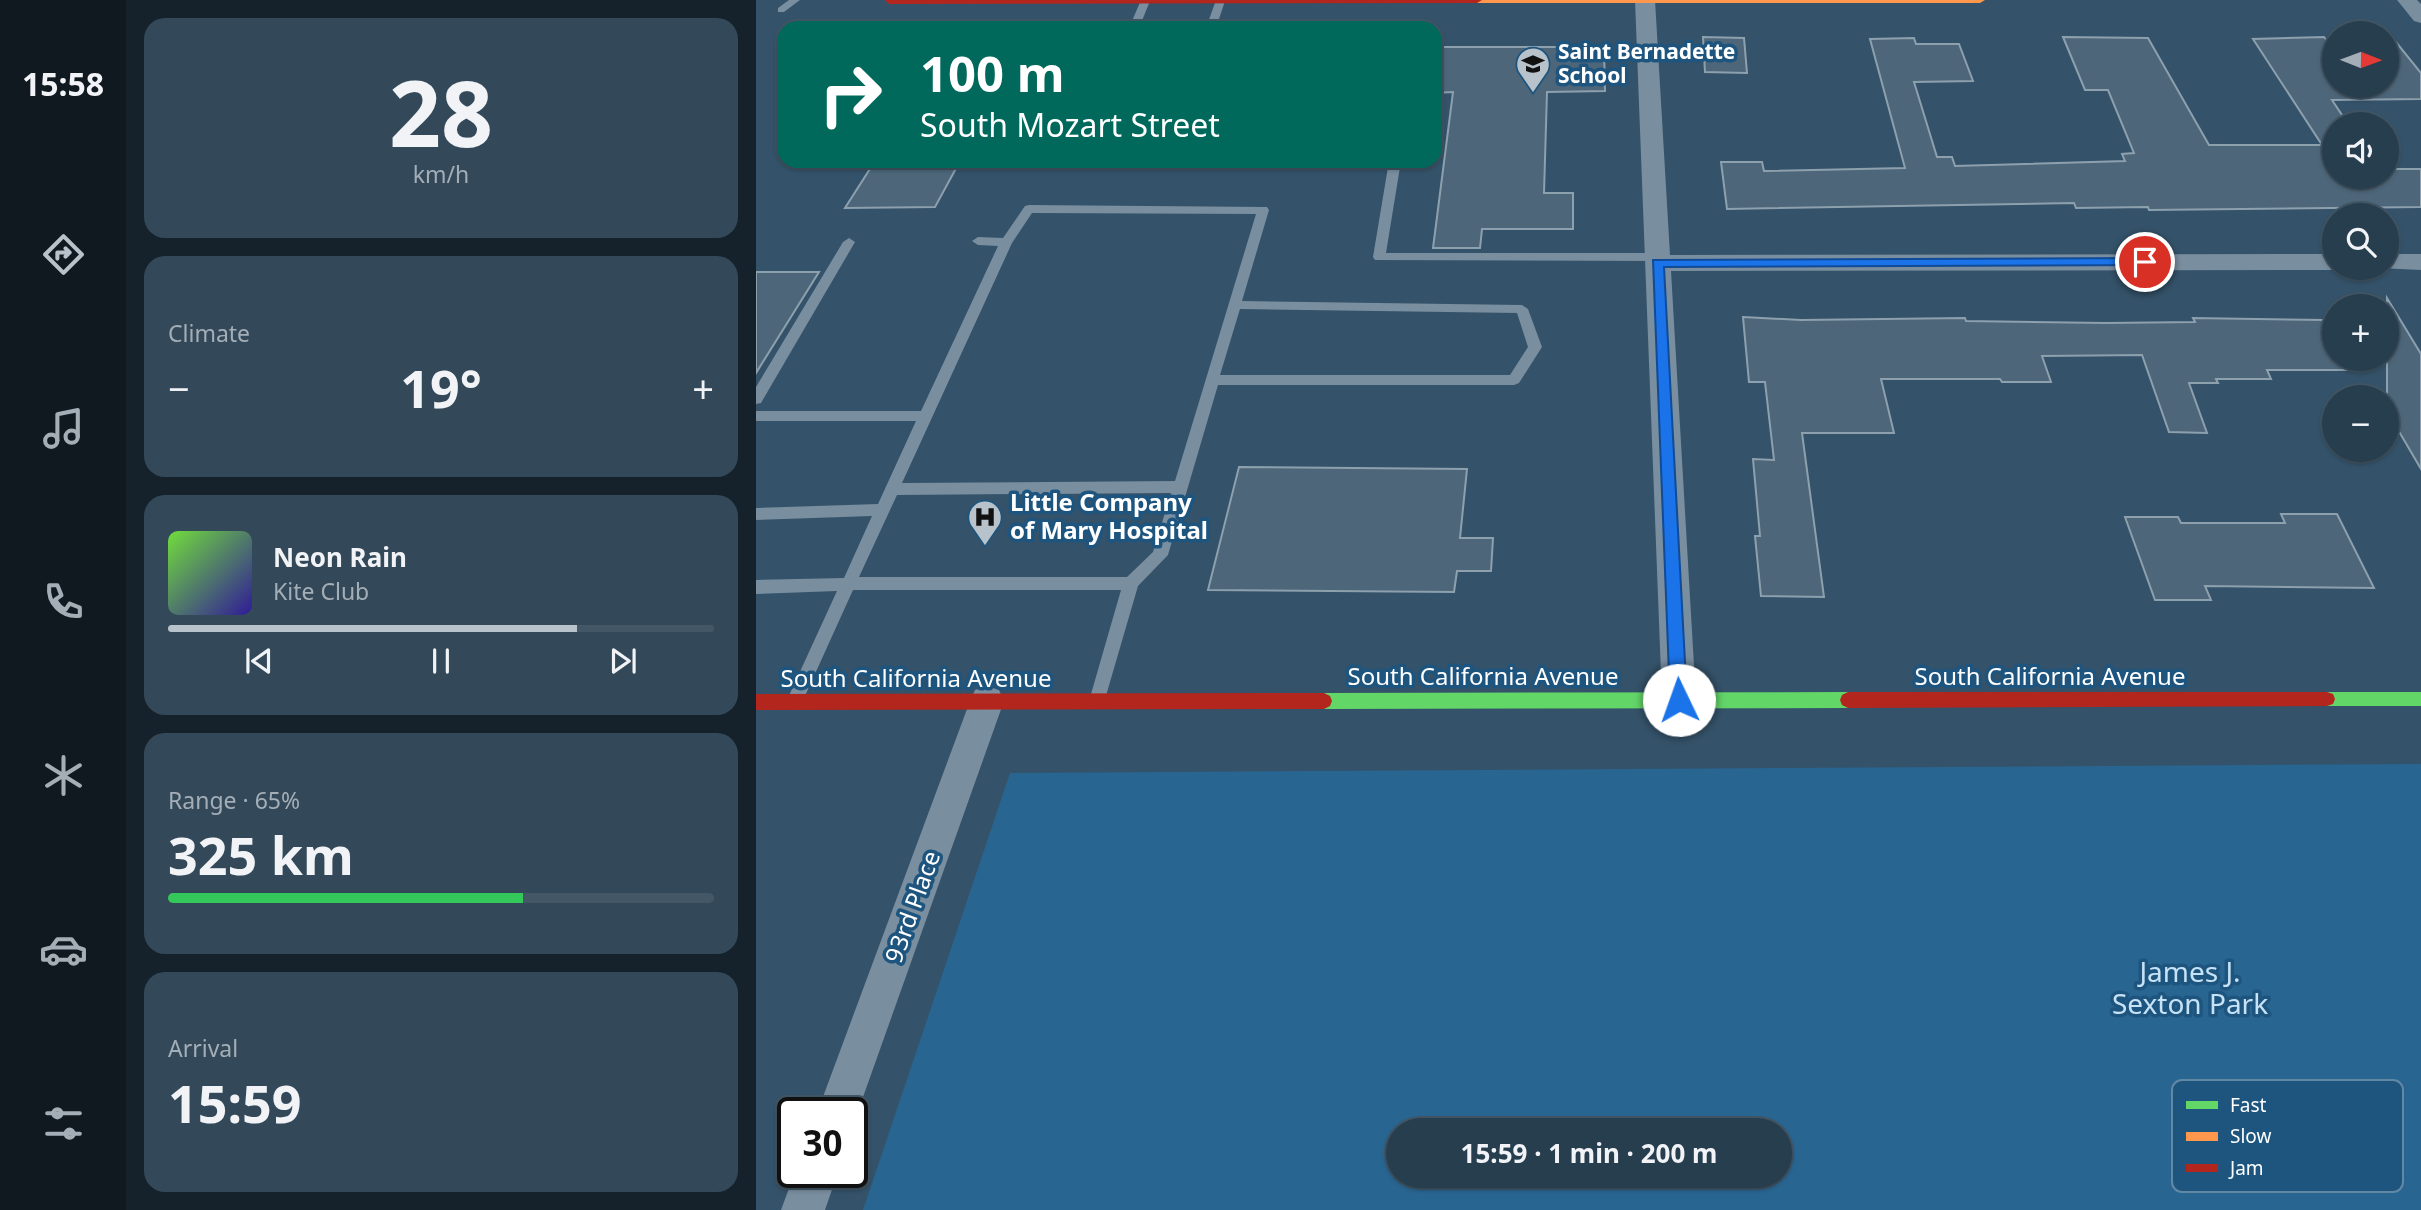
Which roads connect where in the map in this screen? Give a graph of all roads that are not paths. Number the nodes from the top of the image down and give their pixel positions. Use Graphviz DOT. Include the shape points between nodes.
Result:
graph roads {
  1 [pos="795,0"];
  2 [pos="1645,0"];
  3 [pos="1980,0"];
  4 [pos="2407,0"];
  5 [pos="890,1"];
  6 [pos="1145,1"];
  7 [pos="1220,1"];
  8 [pos="781,10"];
  9 [pos="2421,17"];
  10 [pos="1137,21"];
  11 [pos="1213,21"];
  12 [pos="1394,168"];
  13 [pos="978,241"];
  14 [pos="849,242"];
  15 [pos="1006,242"];
  16 [pos="1657,260"];
  17 [pos="2322,262"];
  18 [pos="2399,262"];
  19 [pos="2421,262"];
  20 [pos="1235,305"];
  21 [pos="1213,380"];
  22 [pos="756,399"];
  23 [pos="756,416"];
  24 [pos="925,416"];
  25 [pos="1181,487"];
  26 [pos="892,489"];
  27 [pos="882,510"];
  28 [pos="756,514"];
  29 [pos="1130,583"];
  30 [pos="849,584"];
  31 [pos="756,587"];
  32 [pos="2421,699"];
  33 [pos="1679,700"];
  34 [pos="987,701"];
  35 [pos="1097,701"];
  36 [pos="756,702"];
  37 [pos="794,702"];
  38 [pos="844,1097"];
  39 [pos="811,1188"];
  40 [pos="803,1210"];
  1 -- 8 [label="lane"];
  2 -- 3 [label="street"];
  2 -- 7 [label="street"];
  2 -- 16 [label="street"];
  4 -- 9 [label="street"];
  5 -- 6 [label="street"];
  6 -- 7 [label="street"];
  6 -- 10 [label="lane"];
  7 -- 11 [label="lane"];
  12 -- 16 [label="lane" via="1379,257"];
  13 -- 15 [label="lane"];
  14 -- 22 [label="lane"];
  15 -- 20 [label="lane" via="1028,209 1264,210"];
  15 -- 24 [label="lane"];
  16 -- 17 [label="street"];
  16 -- 33 [label="street"];
  18 -- 19 [label="street"];
  20 -- 21 [label="lane"];
  20 -- 21 [label="lane" via="1522,309 1535,347 1514,380"];
  21 -- 25 [label="lane"];
  23 -- 24 [label="lane"];
  24 -- 26 [label="lane"];
  25 -- 26 [label="lane"];
  25 -- 29 [label="lane" via="1160,555"];
  26 -- 27 [label="lane"];
  27 -- 28 [label="lane"];
  27 -- 30 [label="lane"];
  29 -- 30 [label="lane"];
  29 -- 35 [label="lane"];
  30 -- 31 [label="lane"];
  30 -- 37 [label="lane"];
  32 -- 33 [label="street, South California Avenue"];
  33 -- 35 [label="street, South California Avenue"];
  34 -- 35 [label="street, South California Avenue"];
  34 -- 37 [label="street, South California Avenue"];
  34 -- 38 [label="street, 93rd Place"];
  36 -- 37 [label="street, South California Avenue"];
  39 -- 40 [label="street"];
}
